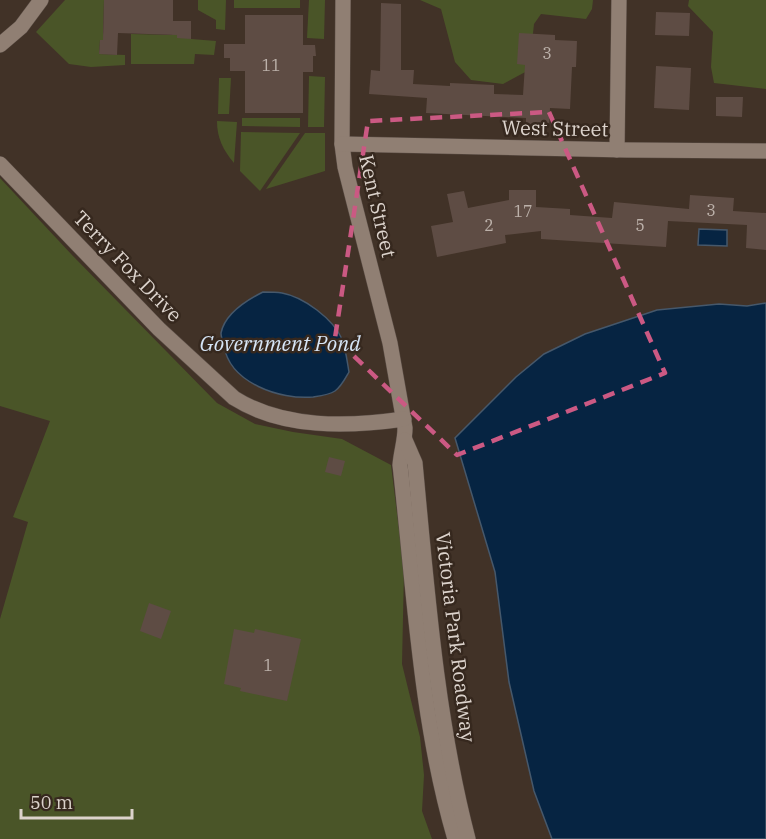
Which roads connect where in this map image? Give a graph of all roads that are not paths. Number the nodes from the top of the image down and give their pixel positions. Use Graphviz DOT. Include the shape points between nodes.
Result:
graph roads {
  1 [pos="41,0"];
  2 [pos="343,0"];
  3 [pos="619,0"];
  4 [pos="0,45"];
  5 [pos="342,144"];
  6 [pos="617,150"];
  7 [pos="766,151"];
  8 [pos="0,164"];
  9 [pos="404,419"];
  10 [pos="405,440"];
  11 [pos="454,839"];
  12 [pos="468,839"];
  1 -- 4 [label="street" via="21,27"];
  2 -- 5 [label="street, Kent Street"];
  3 -- 6 [label="street"];
  5 -- 6 [label="street, West Street"];
  5 -- 9 [label="street, Kent Street" via="350,193 390,343"];
  6 -- 7 [label="street, West Street"];
  8 -- 9 [label="street, Terry Fox Drive" via="159,329 240,402 285,419 364,424"];
  9 -- 10 [label="street, Victoria Park Roadway"];
  10 -- 11 [label="street, Victoria Park Roadway" via="400,465 420,647 436,759"];
  10 -- 12 [label="street, Victoria Park Roadway" via="415,463 440,696 456,795"];
}
